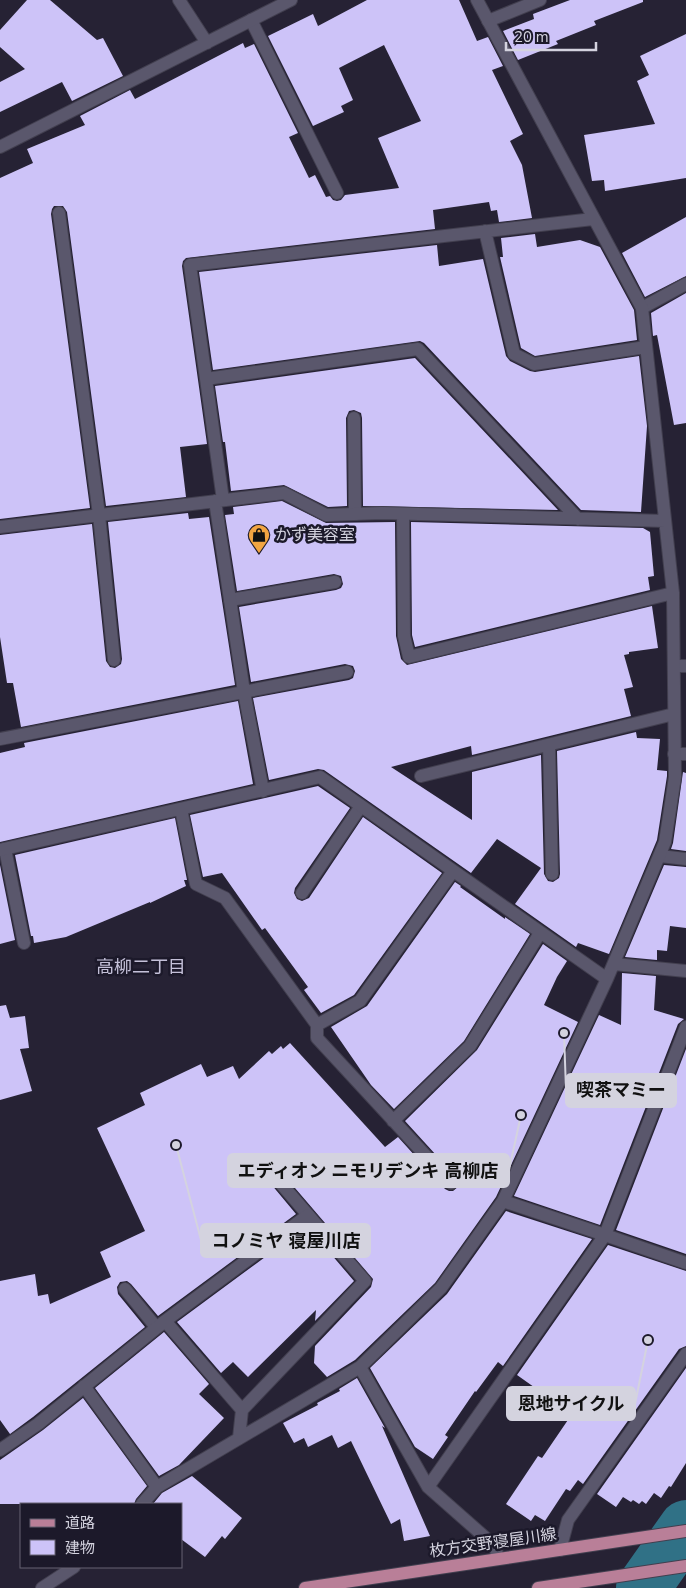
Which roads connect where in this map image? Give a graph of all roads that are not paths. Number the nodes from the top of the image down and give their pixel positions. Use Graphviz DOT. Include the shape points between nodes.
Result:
graph roads {
  1 [pos="179,0"];
  2 [pos="291,0"];
  3 [pos="477,0"];
  4 [pos="540,0"];
  5 [pos="251,20"];
  6 [pos="488,21"];
  7 [pos="207,43"];
  8 [pos="0,147"];
  9 [pos="337,193"];
  10 [pos="59,213"];
  11 [pos="593,219"];
  12 [pos="485,231"];
  13 [pos="686,284"];
  14 [pos="642,308"];
  15 [pos="646,347"];
  16 [pos="206,379"];
  17 [pos="354,418"];
  18 [pos="219,500"];
  19 [pos="355,514"];
  20 [pos="403,514"];
  21 [pos="99,515"];
  22 [pos="578,519"];
  23 [pos="665,522"];
  24 [pos="0,527"];
  25 [pos="335,582"];
  26 [pos="673,593"];
  27 [pos="230,600"];
  28 [pos="114,660"];
  29 [pos="680,666"];
  30 [pos="347,672"];
  31 [pos="244,692"];
  32 [pos="674,714"];
  33 [pos="0,739"];
  34 [pos="549,745"];
  35 [pos="680,754"];
  36 [pos="421,776"];
  37 [pos="263,790"];
  38 [pos="361,806"];
  39 [pos="181,809"];
  40 [pos="2,849"];
  41 [pos="660,856"];
  42 [pos="686,859"];
  43 [pos="453,871"];
  44 [pos="552,874"];
  45 [pos="302,893"];
  46 [pos="540,933"];
  47 [pos="24,943"];
  48 [pos="614,964"];
  49 [pos="686,970"];
  50 [pos="608,979"];
  51 [pos="317,1025"];
  52 [pos="686,1027"];
  53 [pos="393,1121"];
  54 [pos="277,1179"];
  55 [pos="451,1183"];
  56 [pos="503,1201"];
  57 [pos="308,1215"];
  58 [pos="605,1234"];
  59 [pos="686,1264"];
  60 [pos="125,1289"];
  61 [pos="161,1324"];
  62 [pos="686,1354"];
  63 [pos="360,1367"];
  64 [pos="84,1386"];
  65 [pos="242,1410"];
  66 [pos="238,1438"];
  67 [pos="0,1450"];
  68 [pos="157,1487"];
  69 [pos="428,1487"];
  70 [pos="143,1503"];
  71 [pos="686,1531"];
  72 [pos="560,1550"];
  73 [pos="497,1559"];
  74 [pos="686,1566"];
  75 [pos="72,1568"];
  76 [pos="42,1588"];
  77 [pos="305,1588"];
  78 [pos="538,1588"];
  1 -- 7 [label="street"];
  2 -- 5 [label="street"];
  3 -- 6 [label="street"];
  4 -- 6 [label="street"];
  5 -- 7 [label="street"];
  5 -- 9 [label="street"];
  6 -- 11 [label="street"];
  7 -- 8 [label="street"];
  10 -- 21 [label="street"];
  11 -- 12 [label="street"];
  11 -- 14 [label="street"];
  12 -- 15 [label="street" via="514,354 534,364"];
  12 -- 16 [label="street" via="190,265"];
  13 -- 14 [label="street"];
  14 -- 15 [label="street"];
  15 -- 23 [label="street"];
  16 -- 18 [label="street"];
  16 -- 22 [label="street" via="418,349"];
  17 -- 19 [label="street"];
  18 -- 19 [label="street" via="284,493 326,516"];
  18 -- 21 [label="street"];
  18 -- 27 [label="street"];
  19 -- 20 [label="street"];
  20 -- 22 [label="street"];
  20 -- 26 [label="street" via="404,636 409,657"];
  21 -- 24 [label="street"];
  21 -- 28 [label="street"];
  22 -- 23 [label="street"];
  23 -- 26 [label="street"];
  25 -- 27 [label="street"];
  26 -- 29 [label="street"];
  27 -- 31 [label="street"];
  29 -- 32 [label="street"];
  30 -- 31 [label="street"];
  31 -- 33 [label="street"];
  31 -- 37 [label="street"];
  32 -- 34 [label="street"];
  32 -- 35 [label="street"];
  34 -- 36 [label="street"];
  34 -- 44 [label="street"];
  35 -- 41 [label="street"];
  37 -- 38 [label="street" via="320,777"];
  37 -- 39 [label="street"];
  38 -- 43 [label="street"];
  38 -- 45 [label="street"];
  39 -- 40 [label="street"];
  39 -- 51 [label="street" via="196,884 226,898"];
  40 -- 47 [label="street"];
  41 -- 42 [label="street"];
  41 -- 48 [label="street"];
  43 -- 46 [label="street"];
  43 -- 51 [label="street" via="360,1001"];
  46 -- 50 [label="street"];
  46 -- 53 [label="street" via="470,1046"];
  48 -- 49 [label="street"];
  48 -- 50 [label="street"];
  50 -- 56 [label="street"];
  51 -- 53 [label="street" via="317,1038"];
  52 -- 58 [label="street"];
  53 -- 55 [label="street"];
  54 -- 57 [label="street"];
  56 -- 58 [label="street"];
  56 -- 63 [label="street" via="441,1288"];
  57 -- 61 [label="street"];
  57 -- 65 [label="street" via="365,1281"];
  58 -- 59 [label="street"];
  58 -- 69 [label="street"];
  60 -- 61 [label="street"];
  61 -- 64 [label="street"];
  61 -- 65 [label="street"];
  62 -- 72 [label="street" via="568,1520"];
  63 -- 66 [label="street"];
  63 -- 69 [label="street"];
  64 -- 67 [label="street"];
  64 -- 68 [label="street"];
  65 -- 66 [label="street"];
  66 -- 68 [label="street"];
  68 -- 70 [label="street"];
  69 -- 73 [label="street" via="496,1547"];
  71 -- 72 [label="main road, 枚方交野寝屋川線"];
  72 -- 73 [label="main road, 枚方交野寝屋川線"];
  73 -- 77 [label="main road, 枚方交野寝屋川線"];
  74 -- 78 [label="main road"];
  75 -- 76 [label="street"];
}
